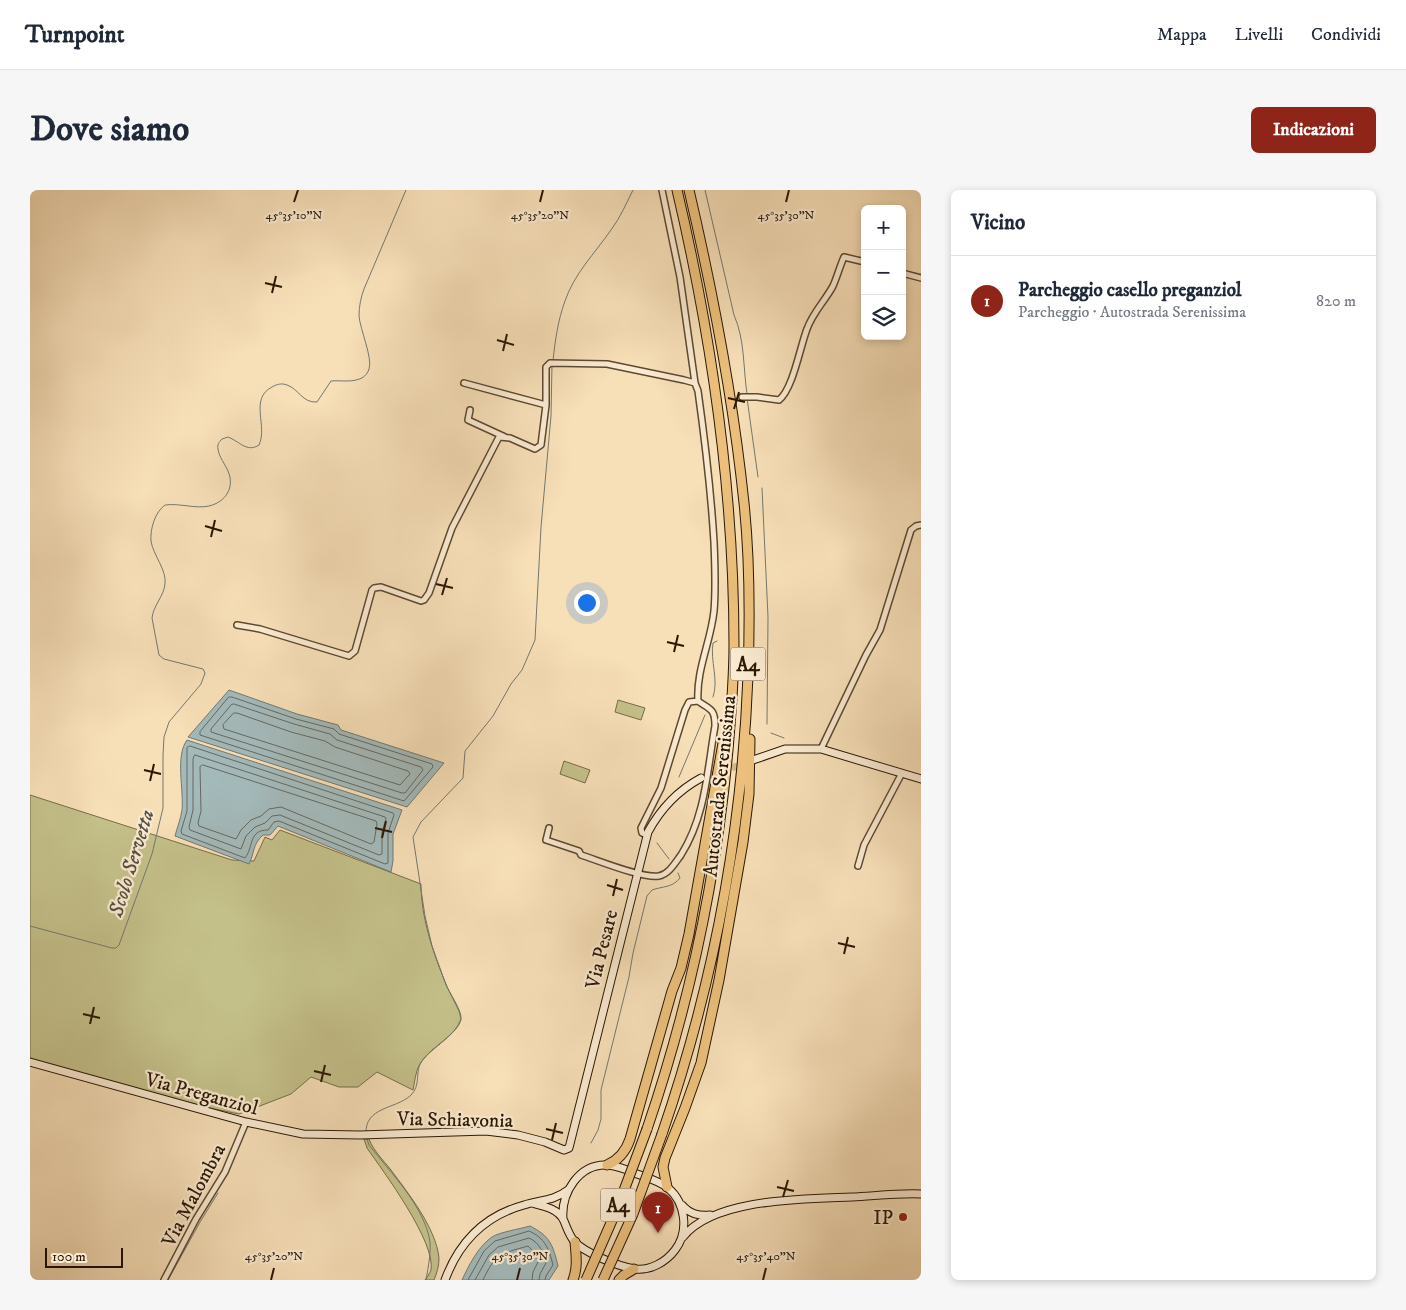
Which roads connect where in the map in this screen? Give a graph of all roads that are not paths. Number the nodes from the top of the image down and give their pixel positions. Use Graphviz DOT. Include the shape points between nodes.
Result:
graph roads {
  1 [pos="662,190"];
  2 [pos="677,190"];
  3 [pos="689,190"];
  4 [pos="861,261"];
  5 [pos="906,274"];
  6 [pos="921,278"];
  7 [pos="695,383"];
  8 [pos="464,384"];
  9 [pos="746,397"];
  10 [pos="546,405"];
  11 [pos="470,410"];
  12 [pos="505,437"];
  13 [pos="921,525"];
  14 [pos="237,625"];
  15 [pos="748,656"];
  16 [pos="733,677"];
  17 [pos="698,701"];
  18 [pos="822,749"];
  19 [pos="754,760"];
  20 [pos="902,773"];
  21 [pos="701,778"];
  22 [pos="921,779"];
  23 [pos="549,828"];
  24 [pos="647,835"];
  25 [pos="858,866"];
  26 [pos="636,873"];
  27 [pos="30,1062"];
  28 [pos="246,1122"];
  29 [pos="371,1135"];
  30 [pos="569,1148"];
  31 [pos="607,1165"];
  32 [pos="667,1187"];
  33 [pos="568,1190"];
  34 [pos="921,1194"];
  35 [pos="532,1203"];
  36 [pos="680,1203"];
  37 [pos="715,1215"];
  38 [pos="563,1219"];
  39 [pos="681,1240"];
  40 [pos="575,1242"];
  41 [pos="634,1269"];
  42 [pos="164,1280"];
  43 [pos="445,1280"];
  44 [pos="573,1280"];
  45 [pos="586,1280"];
  46 [pos="603,1280"];
  47 [pos="619,1280"];
  1 -- 7 [label="street" via="680,277"];
  2 -- 16 [label="highway, Autostrada Serenissima / A4" via="707,335 724,450 733,576"];
  3 -- 15 [label="highway, Autostrada Serenissima / A4" via="732,408 744,505 749,599"];
  4 -- 9 [label="street" via="844,257 832,286 807,329 788,388 782,397 779,400"];
  5 -- 6 [label="street"];
  7 -- 10 [label="street" via="612,365 554,363 546,368"];
  7 -- 17 [label="street" via="711,498 715,578 714,611 700,675"];
  8 -- 10 [label="street"];
  10 -- 12 [label="street" via="539,448"];
  11 -- 12 [label="street" via="468,420"];
  12 -- 14 [label="street" via="499,437 496,442 452,528 427,598 421,601 381,587 374,588 353,654 344,656 260,629"];
  13 -- 18 [label="street" via="911,530 880,630"];
  15 -- 32 [label="highway" via="752,699 749,794 743,842 701,1063 663,1167"];
  15 -- 46 [label="highway, Autostrada Serenissima / A4, bridge" via="740,789 719,926 680,1083 633,1214"];
  16 -- 31 [label="highway" via="728,690 721,758 681,968 630,1140 624,1152"];
  16 -- 45 [label="highway, Autostrada Serenissima / A4, bridge" via="725,786 693,974 647,1129"];
  17 -- 24 [label="street" via="689,702 684,710 661,788 641,828"];
  17 -- 26 [label="street" via="711,708 715,717 698,821 684,850 667,873 658,876"];
  18 -- 19 [label="street" via="785,749"];
  18 -- 20 [label="street"];
  20 -- 22 [label="street"];
  20 -- 25 [label="street" via="864,845"];
  21 -- 24 [label="street, Via Pesare" via="665,805"];
  23 -- 26 [label="street" via="546,840"];
  24 -- 26 [label="street, Via Pesare"];
  26 -- 30 [label="street, Via Pesare"];
  27 -- 28 [label="street, Via Preganziol"];
  28 -- 29 [label="street, Via Preganziol" via="303,1134"];
  28 -- 42 [label="street, Via Malombra" via="225,1172"];
  29 -- 30 [label="street, Via Schiavonia" via="486,1131 518,1134 564,1150"];
  31 -- 32 [label="street"];
  31 -- 33 [label="street" via="584,1172"];
  32 -- 36 [label="street"];
  33 -- 35 [label="street" via="555,1198"];
  33 -- 38 [label="street"];
  34 -- 37 [label="street" via="773,1201"];
  35 -- 38 [label="street" via="548,1207"];
  35 -- 43 [label="street" via="502,1213 471,1234 461,1246"];
  36 -- 37 [label="street" via="694,1215"];
  36 -- 39 [label="street" via="684,1223"];
  37 -- 39 [label="street" via="693,1227"];
  38 -- 40 [label="street"];
  39 -- 41 [label="street" via="665,1260 651,1267"];
  40 -- 41 [label="street" via="590,1253"];
  40 -- 44 [label="highway" via="577,1262"];
  41 -- 47 [label="highway"];
}
